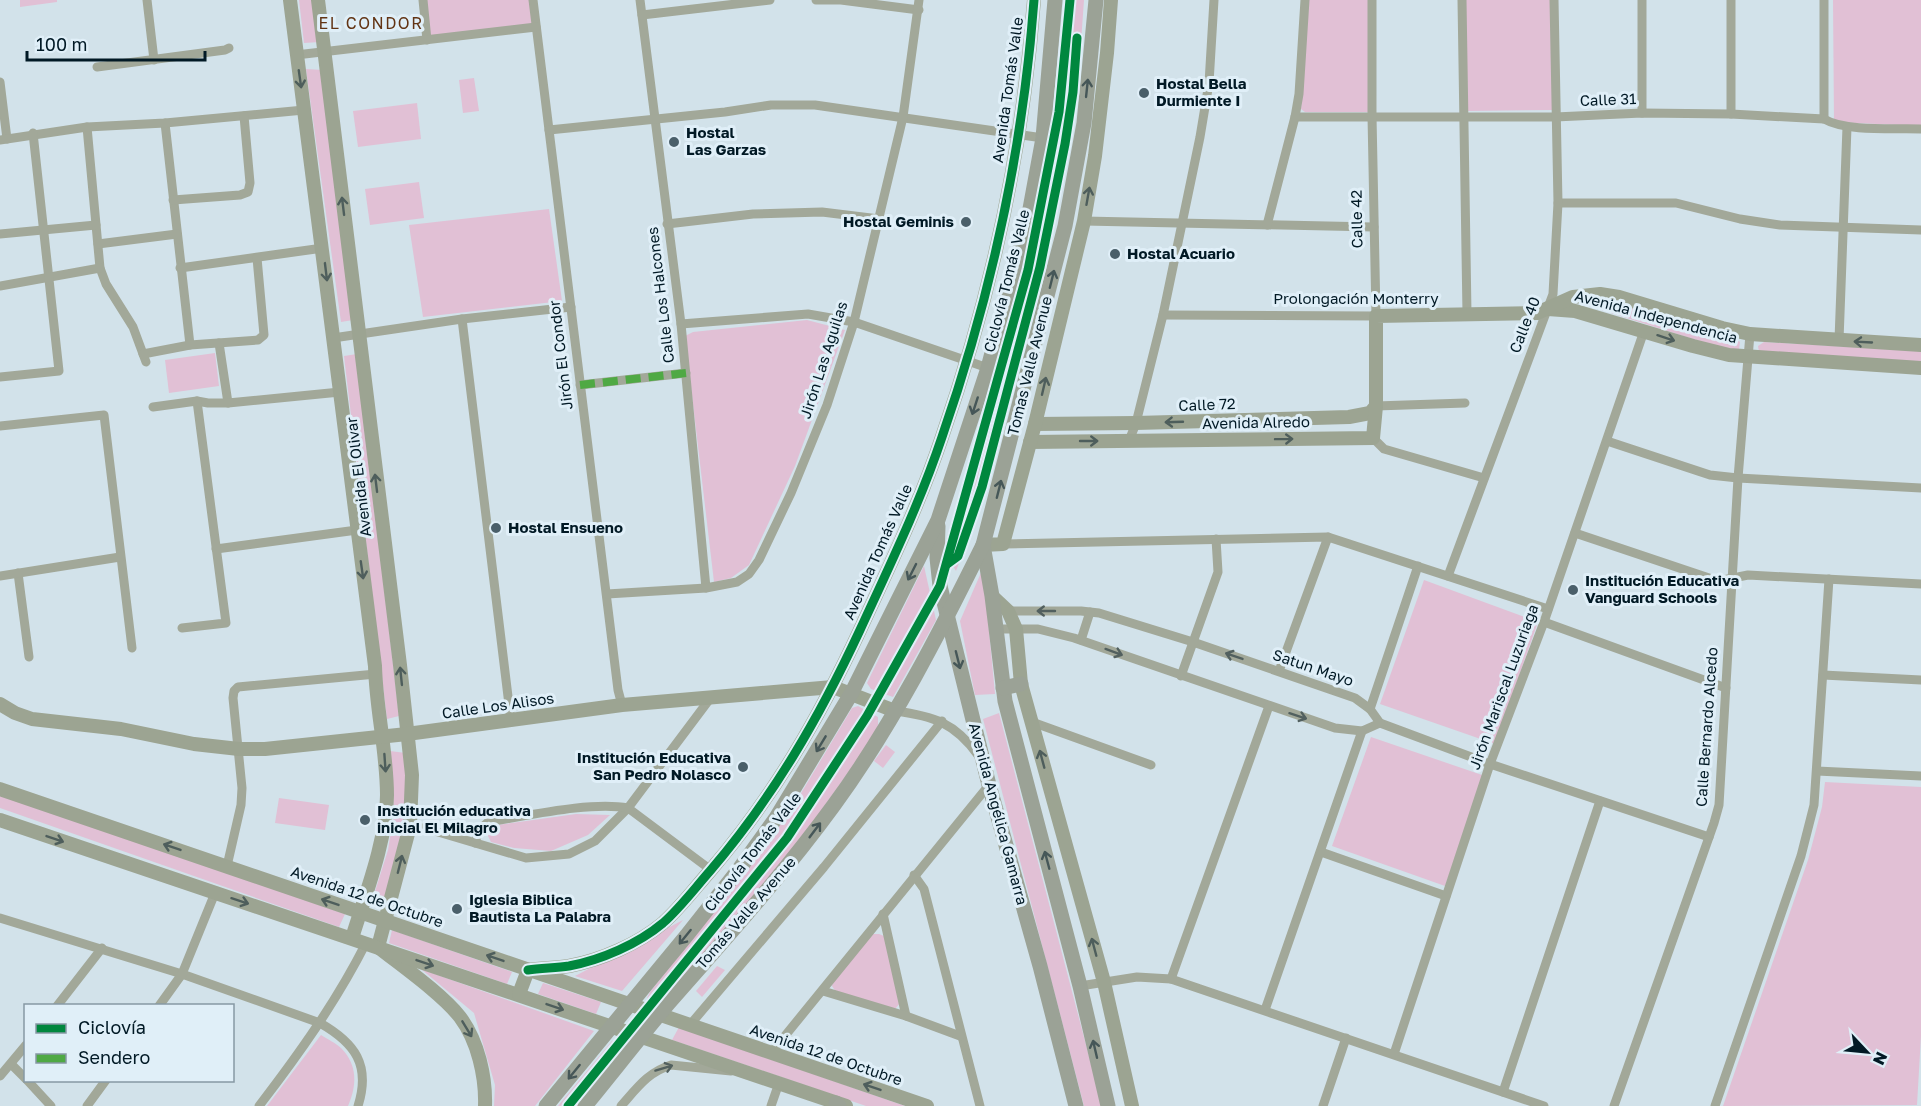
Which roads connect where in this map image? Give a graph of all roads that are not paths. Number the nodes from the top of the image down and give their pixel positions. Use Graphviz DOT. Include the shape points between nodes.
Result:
graph roads {
  1 [pos="147,0"];
  2 [pos="290,0"];
  3 [pos="318,0"];
  4 [pos="423,0"];
  5 [pos="533,0"];
  6 [pos="640,0"];
  7 [pos="770,0"];
  8 [pos="816,0"];
  9 [pos="1034,0"];
  10 [pos="1055,0"];
  11 [pos="1096,0"];
  12 [pos="1110,0"];
  13 [pos="1214,0"];
  14 [pos="1305,0"];
  15 [pos="1372,0"];
  16 [pos="1462,0"];
  17 [pos="1554,0"];
  18 [pos="1642,0"];
  19 [pos="1731,0"];
  20 [pos="1824,0"];
  21 [pos="919,5"];
  22 [pos="642,15"];
  23 [pos="536,27"];
  24 [pos="427,40"];
  25 [pos="228,48"];
  26 [pos="324,52"];
  27 [pos="296,55"];
  28 [pos="154,60"];
  29 [pos="98,67"];
  30 [pos="0,87"];
  31 [pos="304,110"];
  32 [pos="1642,113"];
  33 [pos="1731,114"];
  34 [pos="244,116"];
  35 [pos="1372,116"];
  36 [pos="1464,116"];
  37 [pos="903,117"];
  38 [pos="1295,117"];
  39 [pos="1556,117"];
  40 [pos="656,119"];
  41 [pos="1824,119"];
  42 [pos="165,123"];
  43 [pos="87,126"];
  44 [pos="1847,127"];
  45 [pos="1921,129"];
  46 [pos="549,130"];
  47 [pos="33,133"];
  48 [pos="1017,135"];
  49 [pos="1043,138"];
  50 [pos="4,139"];
  51 [pos="173,200"];
  52 [pos="1558,203"];
  53 [pos="879,219"];
  54 [pos="1084,220"];
  55 [pos="1183,223"];
  56 [pos="668,224"];
  57 [pos="96,225"];
  58 [pos="1267,225"];
  59 [pos="1374,227"];
  60 [pos="1845,228"];
  61 [pos="43,230"];
  62 [pos="1921,230"];
  63 [pos="0,234"];
  64 [pos="177,234"];
  65 [pos="98,244"];
  66 [pos="323,248"];
  67 [pos="257,258"];
  68 [pos="100,268"];
  69 [pos="180,268"];
  70 [pos="49,279"];
  71 [pos="0,286"];
  72 [pos="571,308"];
  73 [pos="1548,309"];
  74 [pos="1467,314"];
  75 [pos="1162,315"];
  76 [pos="1376,316"];
  77 [pos="462,319"];
  78 [pos="854,322"];
  79 [pos="681,324"];
  80 [pos="1644,331"];
  81 [pos="358,334"];
  82 [pos="1750,334"];
  83 [pos="333,339"];
  84 [pos="1839,340"];
  85 [pos="219,344"];
  86 [pos="190,345"];
  87 [pos="1921,345"];
  88 [pos="1749,358"];
  89 [pos="966,361"];
  90 [pos="988,368"];
  91 [pos="1921,368"];
  92 [pos="686,373"];
  93 [pos="0,377"];
  94 [pos="580,385"];
  95 [pos="340,392"];
  96 [pos="197,401"];
  97 [pos="228,403"];
  98 [pos="1465,403"];
  99 [pos="1376,406"];
  100 [pos="153,407"];
  101 [pos="1350,417"];
  102 [pos="1136,423"];
  103 [pos="1035,424"];
  104 [pos="0,426"];
  105 [pos="1348,438"];
  106 [pos="1373,438"];
  107 [pos="1129,441"];
  108 [pos="1607,441"];
  109 [pos="1030,442"];
  110 [pos="1484,478"];
  111 [pos="1738,478"];
  112 [pos="1921,488"];
  113 [pos="938,520"];
  114 [pos="357,530"];
  115 [pos="1575,533"];
  116 [pos="1328,537"];
  117 [pos="1216,539"];
  118 [pos="1003,544"];
  119 [pos="983,545"];
  120 [pos="216,549"];
  121 [pos="120,557"];
  122 [pos="1418,566"];
  123 [pos="18,573"];
  124 [pos="0,576"];
  125 [pos="1448,576"];
  126 [pos="1732,578"];
  127 [pos="1829,579"];
  128 [pos="1921,585"];
  129 [pos="706,588"];
  130 [pos="607,594"];
  131 [pos="998,606"];
  132 [pos="1548,609"];
  133 [pos="1090,612"];
  134 [pos="948,614"];
  135 [pos="1544,622"];
  136 [pos="182,628"];
  137 [pos="996,629"];
  138 [pos="1016,629"];
  139 [pos="1081,640"];
  140 [pos="1193,642"];
  141 [pos="132,648"];
  142 [pos="29,657"];
  143 [pos="1279,671"];
  144 [pos="376,674"];
  145 [pos="1823,675"];
  146 [pos="1181,676"];
  147 [pos="1921,680"];
  148 [pos="1021,684"];
  149 [pos="833,687"];
  150 [pos="1726,687"];
  151 [pos="1004,688"];
  152 [pos="851,694"];
  153 [pos="712,696"];
  154 [pos="0,704"];
  155 [pos="622,705"];
  156 [pos="1269,706"];
  157 [pos="1370,709"];
  158 [pos="895,711"];
  159 [pos="510,721"];
  160 [pos="942,721"];
  161 [pos="1032,722"];
  162 [pos="1380,723"];
  163 [pos="1362,731"];
  164 [pos="407,734"];
  165 [pos="382,737"];
  166 [pos="238,749"];
  167 [pos="983,762"];
  168 [pos="1151,765"];
  169 [pos="1490,765"];
  170 [pos="1817,771"];
  171 [pos="1921,776"];
  172 [pos="989,785"];
  173 [pos="0,789"];
  174 [pos="1600,801"];
  175 [pos="628,808"];
  176 [pos="0,820"];
  177 [pos="410,826"];
  178 [pos="1709,837"];
  179 [pos="475,843"];
  180 [pos="1321,852"];
  181 [pos="227,866"];
  182 [pos="711,870"];
  183 [pos="914,874"];
  184 [pos="215,893"];
  185 [pos="1446,896"];
  186 [pos="360,912"];
  187 [pos="883,914"];
  188 [pos="386,920"];
  189 [pos="1,921"];
  190 [pos="352,938"];
  191 [pos="372,945"];
  192 [pos="102,948"];
  193 [pos="528,970"];
  194 [pos="182,974"];
  195 [pos="1171,979"];
  196 [pos="1104,982"];
  197 [pos="1080,986"];
  198 [pos="823,992"];
  199 [pos="519,994"];
  200 [pos="58,1004"];
  201 [pos="160,1004"];
  202 [pos="628,1005"];
  203 [pos="1265,1010"];
  204 [pos="658,1015"];
  205 [pos="906,1016"];
  206 [pos="320,1023"];
  207 [pos="611,1026"];
  208 [pos="689,1026"];
  209 [pos="960,1036"];
  210 [pos="641,1037"];
  211 [pos="1346,1038"];
  212 [pos="24,1048"];
  213 [pos="771,1053"];
  214 [pos="1394,1054"];
  215 [pos="11,1064"];
  216 [pos="745,1072"];
  217 [pos="0,1076"];
  218 [pos="24,1078"];
  219 [pos="28,1082"];
  220 [pos="105,1082"];
  221 [pos="779,1083"];
  222 [pos="1503,1092"];
  223 [pos="841,1105"];
  224 [pos="51,1106"];
  225 [pos="87,1106"];
  226 [pos="259,1106"];
  227 [pos="358,1106"];
  228 [pos="485,1106"];
  229 [pos="546,1106"];
  230 [pos="585,1106"];
  231 [pos="621,1106"];
  232 [pos="771,1106"];
  233 [pos="927,1106"];
  234 [pos="980,1106"];
  235 [pos="1076,1106"];
  236 [pos="1108,1106"];
  237 [pos="1132,1106"];
  238 [pos="1323,1106"];
  239 [pos="1544,1106"];
  240 [pos="1614,1106"];
  241 [pos="1715,1106"];
  1 -- 28 [label="street"];
  2 -- 27 [label="street, Avenida El Olivar"];
  3 -- 26 [label="street, Avenida El Olivar"];
  4 -- 24 [label="street"];
  5 -- 23 [label="street, Jirón El Condor"];
  6 -- 22 [label="street, Calle Los Halcones"];
  7 -- 22 [label="street"];
  8 -- 21 [label="street"];
  9 -- 48 [label="street, Avenida Tomás Valle"];
  10 -- 49 [label="main road"];
  119 -- 11 [label="main road, Tomas Valle Avenue, one-way" via="1065,226 1084,123"];
  54 -- 12 [label="street, one-way" via="1095,156"];
  13 -- 55 [label="street" via="1209,83"];
  14 -- 38 [label="street"];
  15 -- 35 [label="street, Calle 42"];
  16 -- 36 [label="street"];
  17 -- 39 [label="street, Calle 40"];
  18 -- 32 [label="street"];
  19 -- 33 [label="street"];
  20 -- 41 [label="street"];
  21 -- 37 [label="street, Jirón Las Aguilas"];
  22 -- 40 [label="street, Calle Los Halcones"];
  23 -- 24 [label="street"];
  23 -- 46 [label="street, Jirón El Condor"];
  24 -- 26 [label="street"];
  25 -- 28 [label="street"];
  26 -- 27 [label="street"];
  81 -- 26 [label="street, Avenida El Olivar, one-way"];
  27 -- 31 [label="street, Avenida El Olivar, one-way"];
  28 -- 29 [label="street"];
  30 -- 50 [label="street"];
  31 -- 34 [label="street"];
  31 -- 66 [label="street, Avenida El Olivar"];
  32 -- 33 [label="street, Calle 31"];
  32 -- 39 [label="street, Calle 31"];
  33 -- 41 [label="street, Calle 31"];
  34 -- 42 [label="street"];
  34 -- 51 [label="street" via="248,192"];
  35 -- 36 [label="street, Calle 31"];
  35 -- 38 [label="street, Calle 31"];
  35 -- 59 [label="street, Calle 42"];
  36 -- 39 [label="street, Calle 31"];
  36 -- 74 [label="street"];
  37 -- 40 [label="street" via="816,105 782,105"];
  37 -- 48 [label="street"];
  37 -- 53 [label="street, Jirón Las Aguilas"];
  38 -- 58 [label="street"];
  39 -- 52 [label="street, Calle 40"];
  40 -- 46 [label="street"];
  40 -- 56 [label="street, Calle Los Halcones"];
  41 -- 44 [label="street, Calle 31"];
  42 -- 43 [label="street"];
  42 -- 51 [label="street"];
  43 -- 47 [label="street"];
  43 -- 57 [label="street"];
  44 -- 45 [label="street, Calle 31"];
  44 -- 60 [label="street"];
  46 -- 72 [label="street, Jirón El Condor"];
  47 -- 50 [label="street"];
  47 -- 61 [label="street"];
  48 -- 49 [label="street"];
  48 -- 89 [label="street, Avenida Tomás Valle" via="996,251"];
  49 -- 90 [label="main road" via="1029,214"];
  51 -- 64 [label="street"];
  52 -- 60 [label="street" via="1676,203 1780,225"];
  52 -- 73 [label="street, Calle 40" via="1553,294"];
  53 -- 56 [label="street" via="822,212 753,214"];
  53 -- 78 [label="street, Jirón Las Aguilas"];
  54 -- 55 [label="street"];
  103 -- 54 [label="street, one-way"];
  55 -- 58 [label="street"];
  55 -- 75 [label="street"];
  56 -- 79 [label="street, Calle Los Halcones"];
  57 -- 61 [label="street"];
  57 -- 65 [label="street"];
  58 -- 59 [label="street"];
  59 -- 76 [label="street, Calle 42"];
  60 -- 62 [label="street"];
  60 -- 84 [label="street"];
  61 -- 63 [label="street"];
  61 -- 70 [label="street"];
  64 -- 65 [label="street"];
  64 -- 69 [label="street"];
  65 -- 68 [label="street"];
  66 -- 67 [label="street"];
  66 -- 83 [label="street, Avenida El Olivar, one-way"];
  67 -- 69 [label="street"];
  67 -- 85 [label="street" via="264,335 258,340"];
  68 -- 70 [label="street"];
  68 -- 86 [label="street" via="133,327 144,358"];
  69 -- 86 [label="street"];
  70 -- 71 [label="street"];
  70 -- 93 [label="street" via="59,371"];
  72 -- 77 [label="street"];
  72 -- 94 [label="street, Jirón El Condor"];
  73 -- 74 [label="street, Prolongación Monterry" via="1537,314"];
  73 -- 80 [label="street, Avenida Independencia" via="1575,311"];
  73 -- 82 [label="street, Avenida Independencia" via="1573,297 1600,294"];
  73 -- 110 [label="street, Calle 40"];
  74 -- 76 [label="street, Prolongación Monterry"];
  75 -- 76 [label="street, Prolongación Monterry"];
  75 -- 102 [label="street"];
  76 -- 99 [label="street, Calle 42"];
  77 -- 81 [label="street"];
  77 -- 159 [label="street"];
  78 -- 79 [label="street" via="797,314"];
  78 -- 89 [label="street"];
  78 -- 129 [label="street, Jirón Las Aguilas" via="827,405 759,560 737,582"];
  79 -- 92 [label="street, Calle Los Halcones"];
  80 -- 88 [label="street, Avenida Independencia, one-way"];
  80 -- 108 [label="street, Jirón Mariscal Luzuriaga"];
  81 -- 83 [label="street"];
  164 -- 81 [label="street, Avenida El Olivar, one-way"];
  82 -- 84 [label="street, Avenida Independencia"];
  82 -- 88 [label="street, Calle Bernardo Alcedo"];
  83 -- 95 [label="street, Avenida El Olivar"];
  87 -- 84 [label="street, Avenida Independencia, one-way"];
  85 -- 86 [label="street"];
  85 -- 97 [label="street"];
  88 -- 91 [label="street, Avenida Independencia"];
  88 -- 111 [label="street, Calle Bernardo Alcedo"];
  89 -- 90 [label="street"];
  89 -- 149 [label="street, Avenida Tomás Valle" via="942,439 909,522"];
  90 -- 113 [label="main road, one-way"];
  92 -- 94 [label="street"];
  92 -- 129 [label="street, Calle Los Halcones"];
  94 -- 130 [label="street, Jirón El Condor"];
  95 -- 97 [label="street"];
  95 -- 114 [label="street, Avenida El Olivar"];
  96 -- 97 [label="street"];
  96 -- 100 [label="street"];
  96 -- 120 [label="street"];
  98 -- 99 [label="street"];
  99 -- 101 [label="street, Calle 72" via="1370,413"];
  99 -- 106 [label="street, Calle 42"];
  101 -- 102 [label="street, Calle 72, one-way"];
  101 -- 105 [label="street"];
  102 -- 103 [label="street, Calle 72"];
  102 -- 107 [label="street"];
  103 -- 109 [label="street"];
  104 -- 121 [label="street" via="104,415"];
  105 -- 106 [label="street, Avenida Alredo"];
  107 -- 105 [label="street, Avenida Alredo, one-way"];
  106 -- 110 [label="street" via="1384,449"];
  109 -- 107 [label="street, Avenida Alredo, one-way"];
  108 -- 111 [label="street" via="1710,475"];
  108 -- 115 [label="street, Jirón Mariscal Luzuriaga"];
  109 -- 118 [label="street"];
  110 -- 125 [label="street, Calle 40"];
  111 -- 112 [label="street"];
  111 -- 126 [label="street, Calle Bernardo Alcedo"];
  113 -- 134 [label="main road, Avenida Angélica Gamarra" via="937,558"];
  113 -- 152 [label="main road, one-way"];
  114 -- 120 [label="street"];
  114 -- 144 [label="street, Avenida El Olivar, one-way"];
  115 -- 126 [label="street" via="1714,580"];
  115 -- 132 [label="street, Jirón Mariscal Luzuriaga"];
  116 -- 117 [label="street"];
  116 -- 122 [label="street"];
  116 -- 143 [label="street"];
  117 -- 118 [label="street"];
  117 -- 140 [label="street" via="1218,572"];
  118 -- 119 [label="street"];
  119 -- 131 [label="main road"];
  119 -- 134 [label="main road, Tomas Valle Avenue"];
  120 -- 136 [label="street" via="226,623"];
  121 -- 123 [label="street"];
  121 -- 141 [label="street"];
  122 -- 125 [label="street"];
  122 -- 157 [label="street"];
  123 -- 124 [label="street"];
  123 -- 142 [label="street"];
  125 -- 132 [label="street"];
  126 -- 127 [label="street" via="1748,575"];
  126 -- 150 [label="street, Calle Bernardo Alcedo"];
  127 -- 128 [label="street"];
  127 -- 145 [label="street"];
  129 -- 130 [label="street, Jirón Las Aguilas"];
  130 -- 155 [label="street, Jirón El Condor"];
  133 -- 131 [label="street, Satun Mayo, one-way"];
  131 -- 137 [label="main road"];
  131 -- 138 [label="street"];
  132 -- 135 [label="street, Jirón Mariscal Luzuriaga"];
  133 -- 139 [label="street"];
  133 -- 140 [label="street, Satun Mayo"];
  134 -- 158 [label="main road, Tomas Valle Avenue"];
  134 -- 167 [label="main road, Avenida Angélica Gamarra, one-way"];
  135 -- 150 [label="street"];
  135 -- 169 [label="street, Jirón Mariscal Luzuriaga"];
  137 -- 138 [label="street"];
  137 -- 151 [label="main road"];
  138 -- 139 [label="street" via="1038,629"];
  138 -- 148 [label="street"];
  139 -- 146 [label="street, one-way"];
  143 -- 140 [label="street, Satun Mayo, one-way"];
  140 -- 146 [label="street"];
  143 -- 157 [label="street, Satun Mayo" via="1355,698"];
  144 -- 165 [label="street, Avenida El Olivar"];
  144 -- 166 [label="street" via="238,687 233,698"];
  145 -- 147 [label="street"];
  145 -- 170 [label="street"];
  146 -- 156 [label="street"];
  148 -- 151 [label="main road"];
  148 -- 161 [label="street"];
  149 -- 152 [label="street, Calle Los Alisos"];
  149 -- 153 [label="street, Calle Los Alisos"];
  149 -- 182 [label="street, Avenida Tomás Valle" via="771,791"];
  150 -- 178 [label="street, Calle Bernardo Alcedo" via="1719,805"];
  197 -- 151 [label="main road, one-way"];
  152 -- 158 [label="street, Calle Los Alisos"];
  152 -- 202 [label="main road, Tomás Valle Avenue, one-way" via="776,818"];
  153 -- 155 [label="street, Calle Los Alisos"];
  153 -- 175 [label="street"];
  154 -- 166 [label="street, Calle Los Alisos" via="32,719"];
  155 -- 159 [label="street, Calle Los Alisos"];
  156 -- 163 [label="street, one-way" via="1335,728"];
  156 -- 195 [label="street"];
  157 -- 162 [label="street, Satun Mayo"];
  158 -- 160 [label="street, Calle Los Alisos"];
  204 -- 158 [label="main road, Tomás Valle Avenue, one-way" via="801,848 835,804"];
  159 -- 164 [label="street, Calle Los Alisos"];
  160 -- 167 [label="street, Calle Los Alisos" via="970,744"];
  160 -- 208 [label="street"];
  161 -- 168 [label="street"];
  196 -- 161 [label="street, one-way"];
  162 -- 163 [label="street"];
  162 -- 169 [label="street"];
  163 -- 180 [label="street"];
  164 -- 165 [label="street, Calle Los Alisos"];
  164 -- 177 [label="street, Avenida El Olivar" via="412,775"];
  165 -- 166 [label="street, Calle Los Alisos"];
  165 -- 186 [label="street, Avenida El Olivar, one-way" via="386,822"];
  166 -- 181 [label="street" via="241,805"];
  167 -- 172 [label="main road, Avenida Angélica Gamarra"];
  169 -- 174 [label="street"];
  169 -- 185 [label="street, Jirón Mariscal Luzuriaga"];
  170 -- 171 [label="street"];
  170 -- 241 [label="street" via="1814,805 1801,856"];
  172 -- 183 [label="street"];
  172 -- 235 [label="main road, Avenida Angélica Gamarra"];
  181 -- 173 [label="street, Avenida 12 de Octubre, one-way"];
  174 -- 178 [label="street"];
  174 -- 222 [label="street"];
  175 -- 179 [label="street" via="564,810 488,822 479,830"];
  175 -- 179 [label="street" via="595,841 564,856 526,858"];
  175 -- 182 [label="street"];
  176 -- 184 [label="street, one-way"];
  177 -- 179 [label="street"];
  188 -- 177 [label="street, Avenida El Olivar, one-way"];
  178 -- 240 [label="street, Calle Bernardo Alcedo"];
  180 -- 185 [label="street"];
  180 -- 203 [label="street"];
  186 -- 181 [label="street, Avenida 12 de Octubre, one-way"];
  182 -- 193 [label="street, Avenida Tomás Valle" via="663,923 626,947 569,966"];
  183 -- 187 [label="street"];
  183 -- 209 [label="street" via="924,889"];
  184 -- 190 [label="street, one-way"];
  184 -- 194 [label="street"];
  185 -- 214 [label="street, Jirón Mariscal Luzuriaga"];
  186 -- 188 [label="street, Avenida 12 de Octubre"];
  186 -- 190 [label="street, Avenida El Olivar"];
  187 -- 198 [label="street"];
  187 -- 205 [label="street"];
  188 -- 191 [label="street, Avenida El Olivar"];
  193 -- 188 [label="street, Avenida 12 de Octubre, one-way"];
  189 -- 192 [label="street"];
  190 -- 191 [label="street"];
  191 -- 199 [label="street, one-way"];
  191 -- 206 [label="street"];
  191 -- 228 [label="street, one-way" via="459,1016 478,1056"];
  192 -- 194 [label="street"];
  192 -- 200 [label="street"];
  193 -- 199 [label="street"];
  193 -- 202 [label="street, Avenida 12 de Octubre"];
  194 -- 201 [label="street"];
  194 -- 206 [label="street"];
  195 -- 196 [label="street" via="1137,977"];
  195 -- 203 [label="street"];
  196 -- 197 [label="street"];
  196 -- 237 [label="street"];
  236 -- 197 [label="main road, one-way"];
  198 -- 205 [label="street"];
  198 -- 213 [label="street"];
  199 -- 207 [label="street, one-way"];
  202 -- 204 [label="street, Avenida 12 de Octubre"];
  202 -- 207 [label="main road"];
  203 -- 211 [label="street"];
  204 -- 208 [label="street, Avenida 12 de Octubre"];
  204 -- 210 [label="main road, Tomás Valle Avenue"];
  205 -- 209 [label="street"];
  206 -- 226 [label="street"];
  206 -- 227 [label="street" via="341,1036 359,1059 363,1089"];
  207 -- 210 [label="street"];
  207 -- 229 [label="main road, one-way"];
  208 -- 213 [label="street, Avenida 12 de Octubre"];
  209 -- 234 [label="street"];
  210 -- 216 [label="street"];
  210 -- 230 [label="main road, Tomás Valle Avenue"];
  211 -- 214 [label="street"];
  211 -- 238 [label="street"];
  212 -- 215 [label="street"];
  233 -- 213 [label="street, Avenida 12 de Octubre, one-way"];
  214 -- 222 [label="street"];
  215 -- 217 [label="street"];
  215 -- 218 [label="street"];
  216 -- 221 [label="street"];
  231 -- 216 [label="street, one-way" via="653,1072 671,1065"];
  219 -- 224 [label="street"];
  220 -- 225 [label="street"];
  221 -- 223 [label="street"];
  221 -- 232 [label="street"];
  222 -- 239 [label="street"];
}
